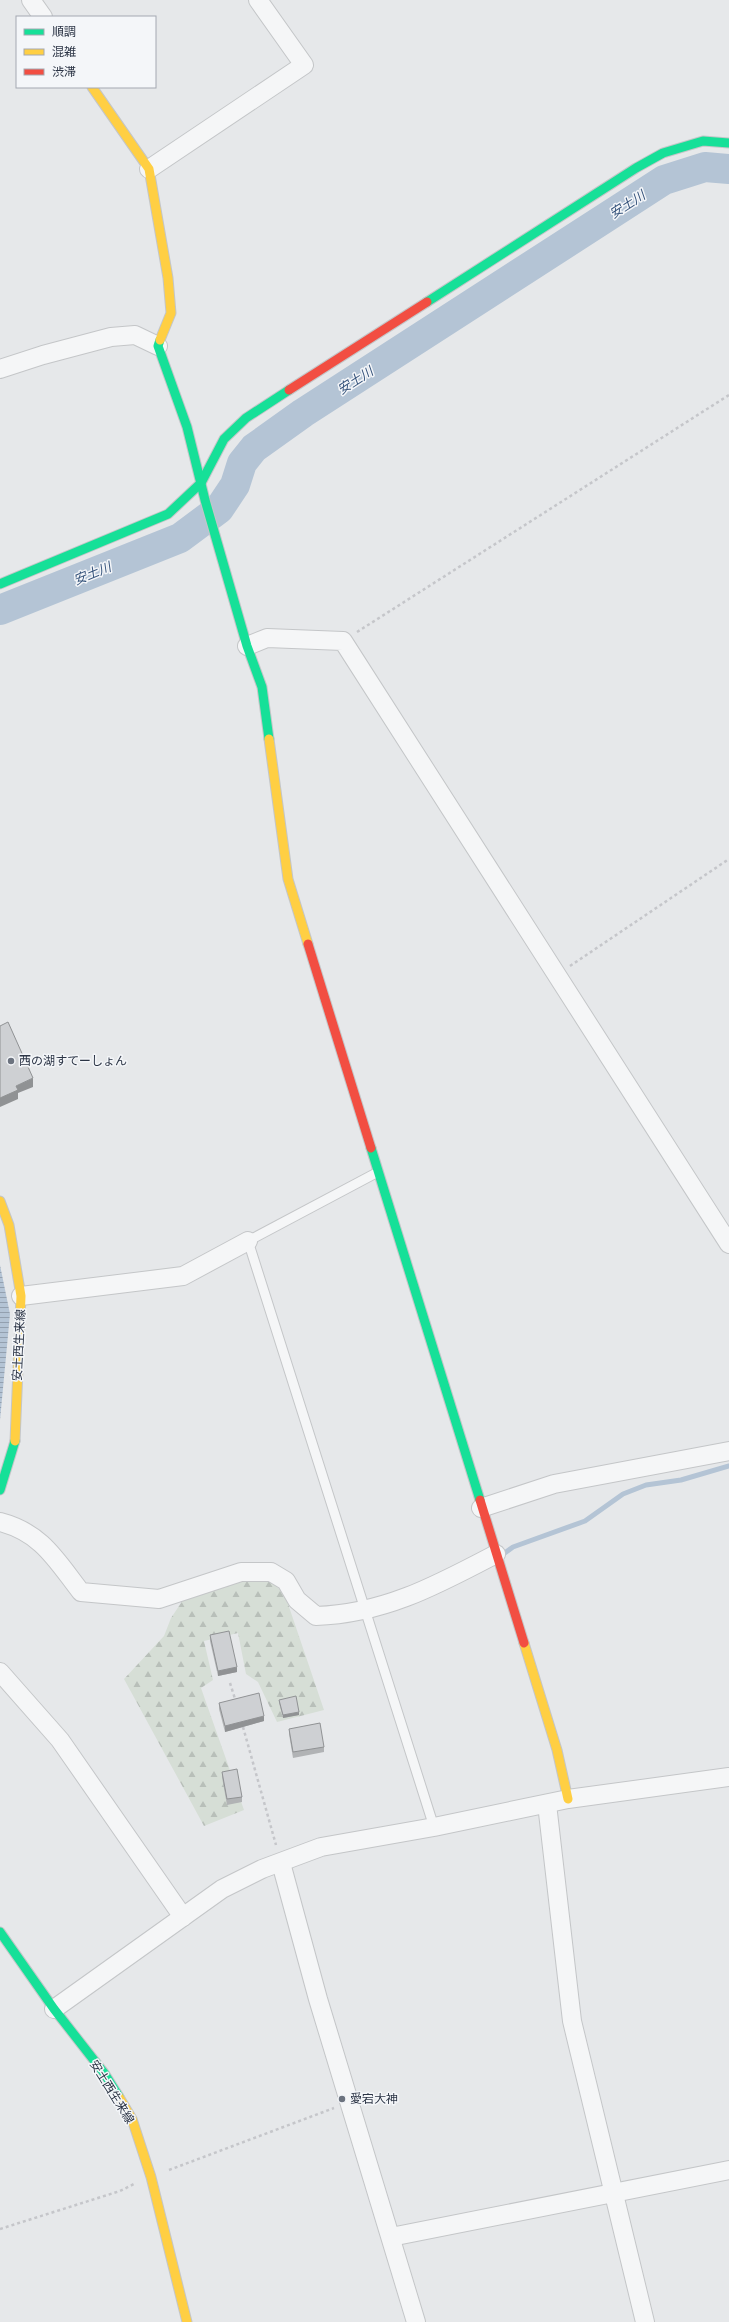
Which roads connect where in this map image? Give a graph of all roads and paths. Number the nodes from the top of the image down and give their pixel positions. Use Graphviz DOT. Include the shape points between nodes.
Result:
graph roads {
  1 [pos="31,0"];
  2 [pos="258,0"];
  3 [pos="42,16"];
  4 [pos="93,88"];
  5 [pos="729,143"];
  6 [pos="149,169"];
  7 [pos="158,346"];
  8 [pos="0,369"];
  9 [pos="729,395"];
  10 [pos="201,483"];
  11 [pos="0,584"];
  12 [pos="343,641"];
  13 [pos="247,646"];
  14 [pos="729,859"];
  15 [pos="558,974"];
  16 [pos="378,1172"];
  17 [pos="0,1201"];
  18 [pos="248,1241"];
  19 [pos="729,1244"];
  20 [pos="21,1296"];
  21 [pos="729,1452"];
  22 [pos="0,1490"];
  23 [pos="481,1508"];
  24 [pos="0,1522"];
  25 [pos="496,1554"];
  26 [pos="365,1609"];
  27 [pos="0,1672"];
  28 [pos="230,1683"];
  29 [pos="236,1705"];
  30 [pos="243,1727"];
  31 [pos="729,1777"];
  32 [pos="568,1798"];
  33 [pos="548,1804"];
  34 [pos="434,1827"];
  35 [pos="281,1863"];
  36 [pos="183,1917"];
  37 [pos="0,1932"];
  38 [pos="54,2009"];
  39 [pos="350,2102"];
  40 [pos="729,2170"];
  41 [pos="151,2177"];
  42 [pos="614,2193"];
  43 [pos="0,2229"];
  44 [pos="391,2237"];
  45 [pos="187,2322"];
  46 [pos="416,2322"];
  47 [pos="645,2322"];
  1 -- 3 [label="street"];
  2 -- 6 [label="street" via="304,65"];
  4 -- 6 [label="street"];
  5 -- 10 [label="street" via="703,141 663,153 636,168 246,418 224,439"];
  6 -- 7 [label="street" via="168,278 171,314"];
  7 -- 8 [label="street" via="135,335 110,337"];
  7 -- 10 [label="street" via="188,427"];
  9 -- 12 [label="path"];
  10 -- 11 [label="street" via="168,514"];
  10 -- 13 [label="street"];
  12 -- 13 [label="street" via="267,638"];
  12 -- 15 [label="street"];
  13 -- 16 [label="street" via="262,687 288,879"];
  14 -- 15 [label="path"];
  15 -- 19 [label="street"];
  16 -- 18 [label="lane"];
  16 -- 23 [label="street"];
  17 -- 20 [label="street, 安土西生来線" via="9,1225"];
  18 -- 20 [label="street" via="183,1276"];
  18 -- 26 [label="lane"];
  20 -- 22 [label="street, 安土西生来線" via="15,1439"];
  21 -- 23 [label="street" via="554,1484"];
  23 -- 25 [label="street"];
  24 -- 26 [label="street" via="16,1526 43,1543 81,1592 159,1599 241,1572 270,1572 286,1581 296,1600 316,1616 340,1615"];
  25 -- 26 [label="street" via="434,1587 395,1603"];
  25 -- 32 [label="street" via="556,1750"];
  26 -- 34 [label="lane"];
  27 -- 36 [label="street" via="60,1740"];
  28 -- 29 [label="path"];
  30 -- 35 [label="path"];
  31 -- 32 [label="street"];
  32 -- 33 [label="street"];
  33 -- 34 [label="street"];
  33 -- 42 [label="street" via="572,2021"];
  34 -- 35 [label="street" via="321,1847"];
  35 -- 36 [label="street" via="262,1869 222,1889"];
  35 -- 39 [label="street"];
  36 -- 38 [label="street"];
  37 -- 38 [label="street, 安土西生来線"];
  38 -- 41 [label="street, 安土西生来線" via="104,2074 132,2120"];
  39 -- 41 [label="path"];
  39 -- 44 [label="street"];
  40 -- 42 [label="street"];
  41 -- 43 [label="path" via="120,2191"];
  41 -- 45 [label="street, 安土西生来線"];
  42 -- 44 [label="street"];
  42 -- 47 [label="street"];
  44 -- 46 [label="street"];
}
